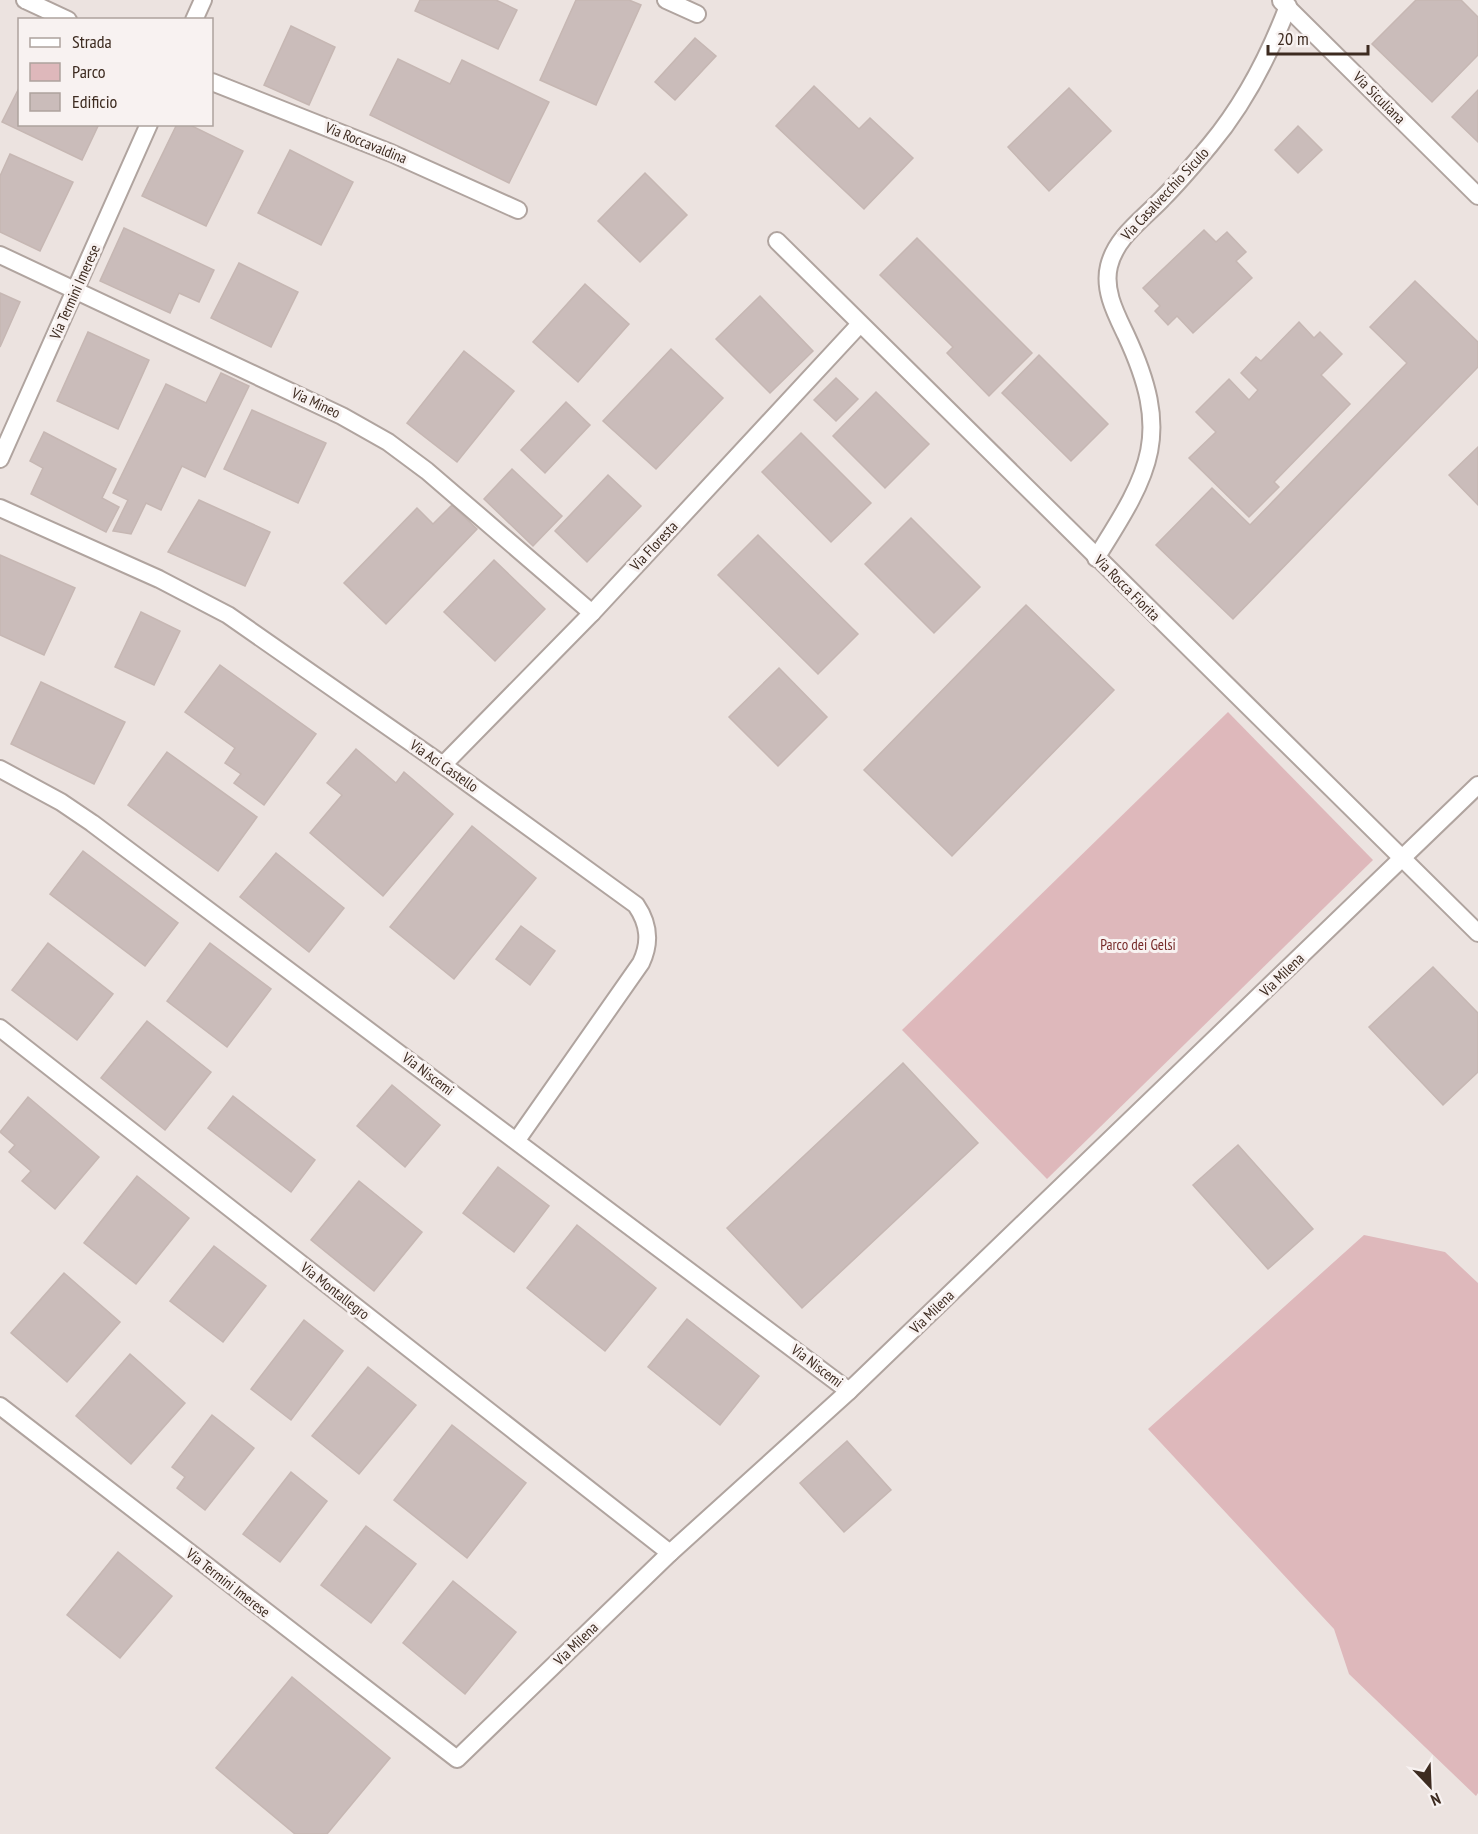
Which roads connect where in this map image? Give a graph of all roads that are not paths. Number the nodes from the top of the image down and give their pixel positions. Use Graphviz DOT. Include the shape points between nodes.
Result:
graph roads {
  1 [pos="25,0"];
  2 [pos="203,0"];
  3 [pos="666,0"];
  4 [pos="1284,3"];
  5 [pos="697,14"];
  6 [pos="64,18"];
  7 [pos="195,18"];
  8 [pos="213,82"];
  9 [pos="147,126"];
  10 [pos="1478,196"];
  11 [pos="518,210"];
  12 [pos="777,241"];
  13 [pos="0,255"];
  14 [pos="76,290"];
  15 [pos="860,324"];
  16 [pos="0,459"];
  17 [pos="0,508"];
  18 [pos="1096,558"];
  19 [pos="592,613"];
  20 [pos="443,765"];
  21 [pos="0,769"];
  22 [pos="1478,785"];
  23 [pos="1402,860"];
  24 [pos="1478,933"];
  25 [pos="0,1028"];
  26 [pos="517,1140"];
  27 [pos="849,1391"];
  28 [pos="0,1406"];
  29 [pos="670,1553"];
  30 [pos="457,1760"];
  1 -- 6 [label="street"];
  2 -- 7 [label="street"];
  3 -- 5 [label="street"];
  4 -- 10 [label="street, Via Siculiana"];
  4 -- 18 [label="street, Via Casalvecchio Siculo" via="1255,80 1235,113 1176,184 1129,231 1111,261 1110,296 1143,376 1151,408 1152,439 1142,480"];
  8 -- 11 [label="street, Via Roccavaldina" via="391,153"];
  9 -- 14 [label="street, Via Termini Imerese"];
  12 -- 15 [label="street, Via Rocca Fiorita"];
  13 -- 14 [label="street, Via Mineo"];
  14 -- 16 [label="street, Via Termini Imerese"];
  14 -- 19 [label="street, Via Mineo" via="342,416 388,442"];
  15 -- 18 [label="street, Via Rocca Fiorita"];
  15 -- 19 [label="street, Via Floresta"];
  17 -- 20 [label="street, Via Aci Castello" via="207,603 249,628"];
  18 -- 23 [label="street, Via Rocca Fiorita"];
  19 -- 20 [label="street, Via Floresta"];
  20 -- 26 [label="street, Via Aci Castello" via="628,899 647,927 648,940 641,963"];
  21 -- 26 [label="street, Via Niscemi" via="92,823"];
  22 -- 23 [label="street, Via Milena"];
  23 -- 24 [label="street, Via Rocca Fiorita"];
  23 -- 27 [label="street, Via Milena"];
  25 -- 29 [label="street, Via Montallegro"];
  26 -- 27 [label="street, Via Niscemi"];
  27 -- 29 [label="street, Via Milena"];
  28 -- 30 [label="street, Via Termini Imerese"];
  29 -- 30 [label="street, Via Milena"];
}
